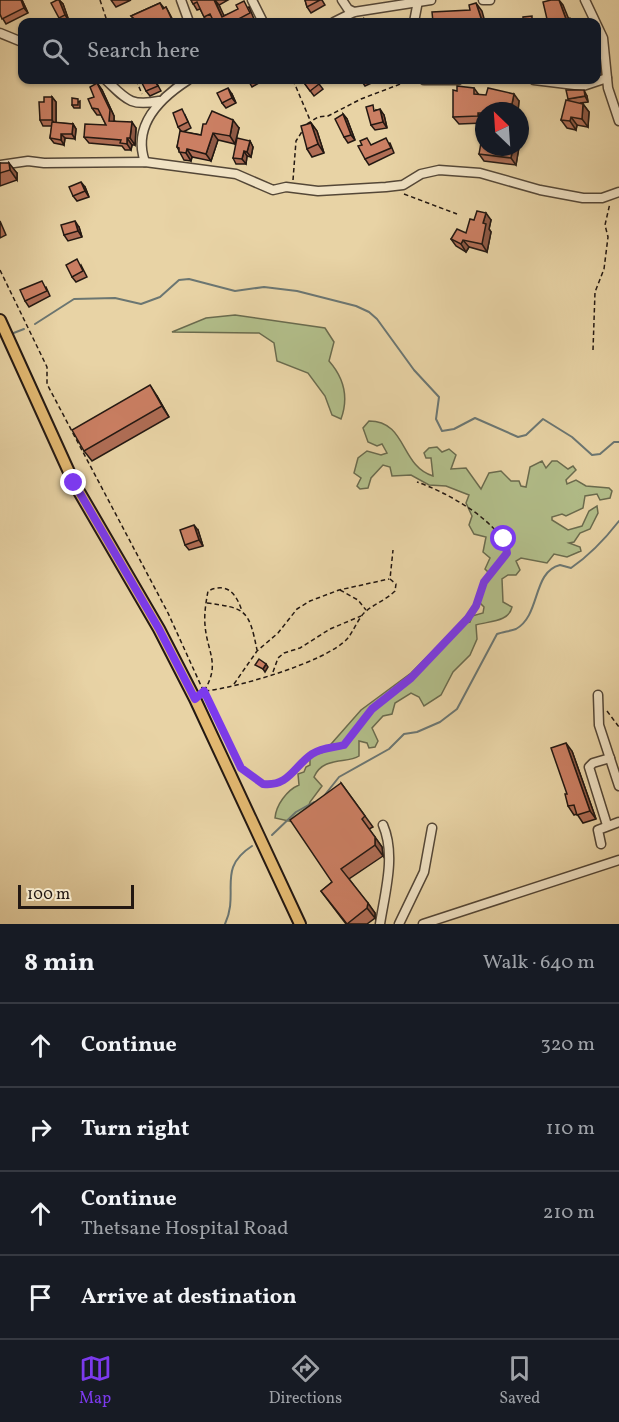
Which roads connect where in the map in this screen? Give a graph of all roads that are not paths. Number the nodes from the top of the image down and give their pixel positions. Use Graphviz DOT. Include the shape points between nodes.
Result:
graph roads {
  1 [pos="181,0"];
  2 [pos="252,0"];
  3 [pos="342,0"];
  4 [pos="431,0"];
  5 [pos="483,0"];
  6 [pos="490,0"];
  7 [pos="585,0"];
  8 [pos="418,1"];
  9 [pos="354,12"];
  10 [pos="188,18"];
  11 [pos="261,18"];
  12 [pos="342,18"];
  13 [pos="415,18"];
  14 [pos="594,18"];
  15 [pos="0,33"];
  16 [pos="601,34"];
  17 [pos="18,40"];
  18 [pos="607,78"];
  19 [pos="601,80"];
  20 [pos="110,84"];
  21 [pos="183,84"];
  22 [pos="567,84"];
  23 [pos="589,84"];
  24 [pos="160,101"];
  25 [pos="619,121"];
  26 [pos="145,162"];
  27 [pos="0,165"];
  28 [pos="615,194"];
  29 [pos="0,320"];
  30 [pos="598,695"];
  31 [pos="610,758"];
  32 [pos="619,786"];
  33 [pos="619,822"];
  34 [pos="383,825"];
  35 [pos="607,825"];
  36 [pos="432,828"];
  37 [pos="601,844"];
  38 [pos="619,860"];
  39 [pos="300,924"];
  40 [pos="380,924"];
  41 [pos="399,924"];
  42 [pos="423,924"];
  1 -- 10 [label="street"];
  2 -- 11 [label="street"];
  3 -- 9 [label="street"];
  4 -- 8 [label="street"];
  5 -- 6 [label="street"];
  7 -- 14 [label="street"];
  8 -- 9 [label="street"];
  8 -- 13 [label="street"];
  9 -- 12 [label="street"];
  15 -- 17 [label="street"];
  16 -- 18 [label="street"];
  18 -- 19 [label="street"];
  18 -- 25 [label="street"];
  20 -- 24 [label="street" via="129,101"];
  21 -- 24 [label="street"];
  22 -- 23 [label="street"];
  24 -- 26 [label="street" via="147,120 141,152"];
  26 -- 27 [label="street" via="28,161"];
  26 -- 28 [label="street" via="236,174 273,190 403,185 421,174 439,170 480,173 594,199"];
  29 -- 39 [label="main road" via="78,491 200,695"];
  30 -- 31 [label="street" via="599,725"];
  31 -- 32 [label="street"];
  31 -- 35 [label="street" via="589,767"];
  33 -- 35 [label="street"];
  34 -- 40 [label="street" via="389,851"];
  35 -- 37 [label="street" via="598,830"];
  36 -- 41 [label="street" via="424,872"];
  38 -- 42 [label="street"];
}
